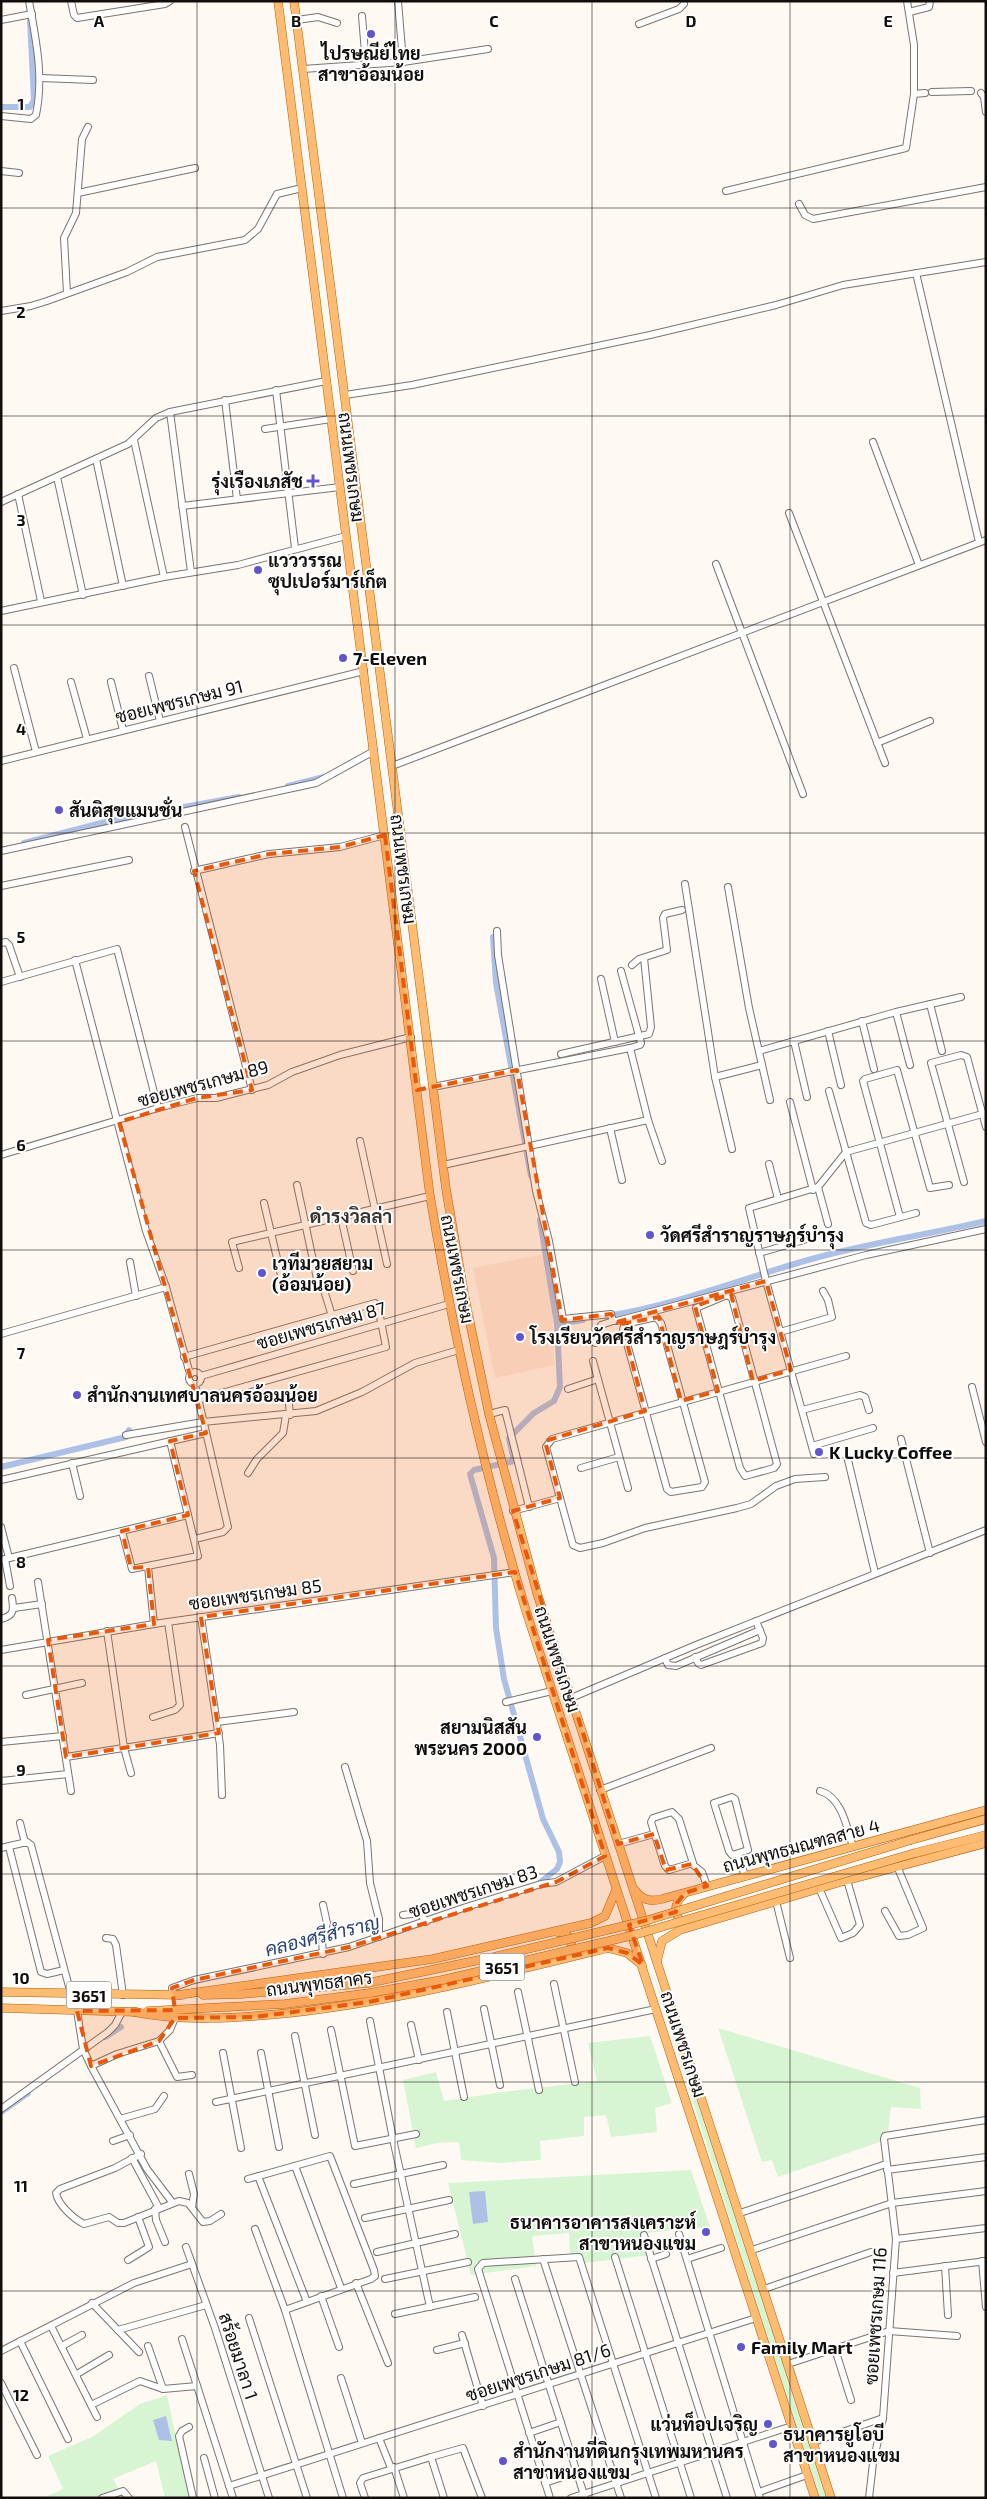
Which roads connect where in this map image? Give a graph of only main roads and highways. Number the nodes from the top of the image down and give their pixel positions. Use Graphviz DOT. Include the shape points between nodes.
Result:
graph roads {
  1 [pos="278,1"];
  2 [pos="294,1"];
  3 [pos="453,1235"];
  4 [pos="437,1239"];
  5 [pos="465,1299"];
  6 [pos="449,1304"];
  7 [pos="470,1327"];
  8 [pos="454,1331"];
  9 [pos="986,1810"];
  10 [pos="986,1819"];
  11 [pos="986,1834"];
  12 [pos="986,1843"];
  13 [pos="631,1884"];
  14 [pos="616,1890"];
  15 [pos="685,1893"];
  16 [pos="631,1925"];
  17 [pos="693,1925"];
  18 [pos="553,1932"];
  19 [pos="558,1961"];
  20 [pos="657,1963"];
  21 [pos="643,1965"];
  22 [pos="1,1992"];
  23 [pos="174,1993"];
  24 [pos="1,2008"];
  25 [pos="134,2012"];
  26 [pos="814,2498"];
  27 [pos="831,2498"];
  1 -- 4 [label="main road, ถนนเพชรเกษม"];
  2 -- 3 [label="main road, ถนนเพชรเกษม"];
  3 -- 4 [label="main road"];
  3 -- 5 [label="main road, ถนนเพชรเกษม"];
  4 -- 6 [label="main road, ถนนเพชรเกษม"];
  5 -- 6 [label="main road"];
  5 -- 7 [label="main road, ถนนเพชรเกษม"];
  6 -- 8 [label="main road, ถนนเพชรเกษม"];
  7 -- 8 [label="main road"];
  7 -- 13 [label="main road, ถนนเพชรเกษม" via="513,1511"];
  8 -- 14 [label="main road, ถนนเพชรเกษม" via="514,1572"];
  9 -- 15 [label="main road, ถนนพุทธมณฑลสาย 4"];
  10 -- 16 [label="main road, ถนนพุทธมณฑลสาย 4, bridge"];
  11 -- 25 [label="main road, ถนนพุทธสาคร / 3651, bridge" via="634,1935 471,1974 370,1993 285,2004"];
  12 -- 17 [label="main road"];
  13 -- 15 [label="main road, ถนนพุทธมณฑลสาย 4" via="649,1901"];
  13 -- 20 [label="main road, ถนนเพชรเกษม"];
  14 -- 18 [label="main road" via="610,1907 598,1920"];
  14 -- 21 [label="main road, ถนนเพชรเกษม"];
  15 -- 17 [label="main road" via="677,1903 676,1915 682,1923"];
  16 -- 23 [label="main road, ถนนพุทธสาคร / 3651, bridge" via="368,1983 243,1994"];
  17 -- 20 [label="main road" via="665,1937 660,1944"];
  18 -- 19 [label="main road" via="567,1935 572,1942 571,1952"];
  18 -- 23 [label="main road" via="433,1959"];
  19 -- 21 [label="main road" via="614,1948"];
  19 -- 25 [label="main road" via="434,1990 318,2010 255,2017 175,2018"];
  20 -- 27 [label="main road, ถนนเพชรเกษม"];
  21 -- 26 [label="main road, ถนนเพชรเกษม"];
  22 -- 23 [label="main road, ถนนพุทธสาคร / 3651"];
  24 -- 25 [label="main road, ถนนพุทธสาคร / 3651"];
}
